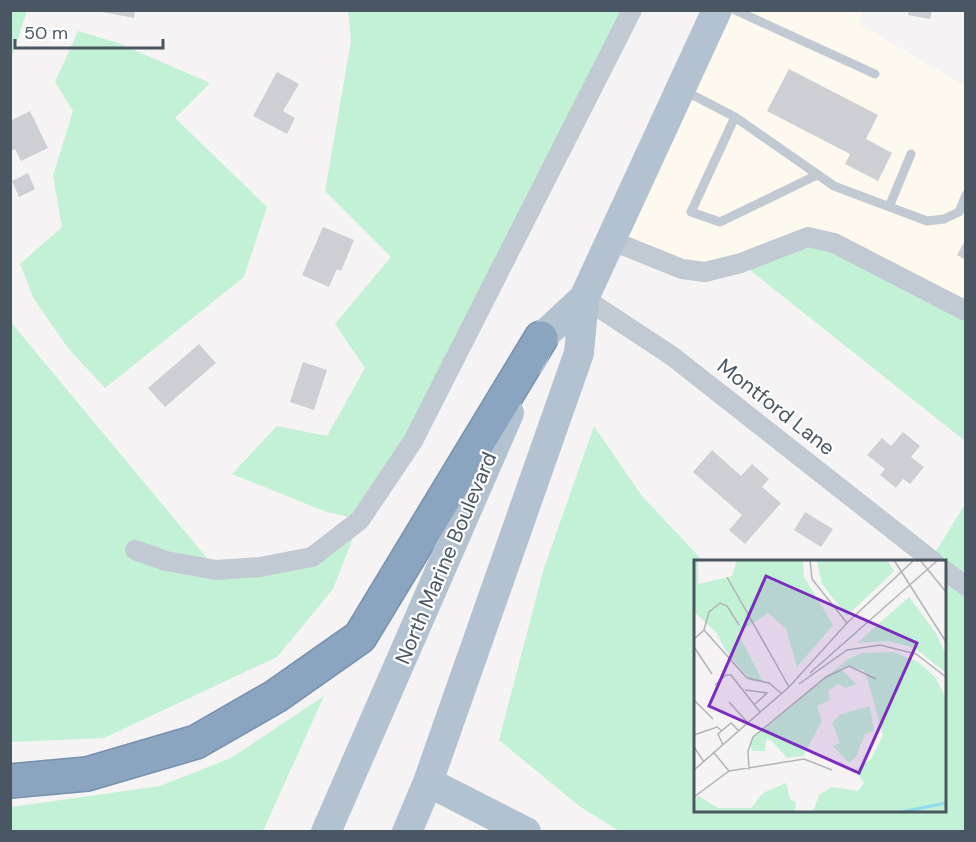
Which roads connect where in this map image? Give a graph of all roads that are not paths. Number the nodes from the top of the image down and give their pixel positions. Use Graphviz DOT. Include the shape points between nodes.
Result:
graph roads {
  1 [pos="632,10"];
  2 [pos="717,10"];
  3 [pos="735,10"];
  4 [pos="875,74"];
  5 [pos="681,88"];
  6 [pos="735,117"];
  7 [pos="911,154"];
  8 [pos="817,175"];
  9 [pos="966,195"];
  10 [pos="889,207"];
  11 [pos="610,240"];
  12 [pos="584,298"];
  13 [pos="966,311"];
  14 [pos="541,338"];
  15 [pos="135,550"];
  16 [pos="933,560"];
  17 [pos="946,571"];
  18 [pos="966,586"];
  19 [pos="10,781"];
  20 [pos="428,782"];
  21 [pos="326,831"];
  22 [pos="407,831"];
  23 [pos="526,831"];
  1 -- 15 [label="street" via="413,441 360,520 312,557 260,567 216,570 166,561"];
  2 -- 5 [label="main road, North Marine Boulevard"];
  3 -- 4 [label="lane"];
  5 -- 6 [label="lane"];
  5 -- 11 [label="main road, North Marine Boulevard"];
  6 -- 8 [label="lane"];
  6 -- 8 [label="lane" via="691,212 720,222"];
  7 -- 10 [label="lane"];
  8 -- 10 [label="lane" via="834,186"];
  9 -- 10 [label="lane" via="958,212 944,219 927,221"];
  11 -- 12 [label="main road, North Marine Boulevard"];
  11 -- 13 [label="street" via="682,269 705,272 741,263 807,237 834,243"];
  12 -- 14 [label="main road, North Marine Boulevard"];
  12 -- 16 [label="street, Montford Lane" via="672,356"];
  12 -- 20 [label="main road, North Marine Boulevard" via="579,353"];
  14 -- 19 [label="highway" via="360,637 276,696 196,741 87,774"];
  14 -- 21 [label="main road, North Marine Boulevard"];
  17 -- 18 [label="street"];
  20 -- 22 [label="main road, North Marine Boulevard"];
  20 -- 23 [label="main road"];
}
